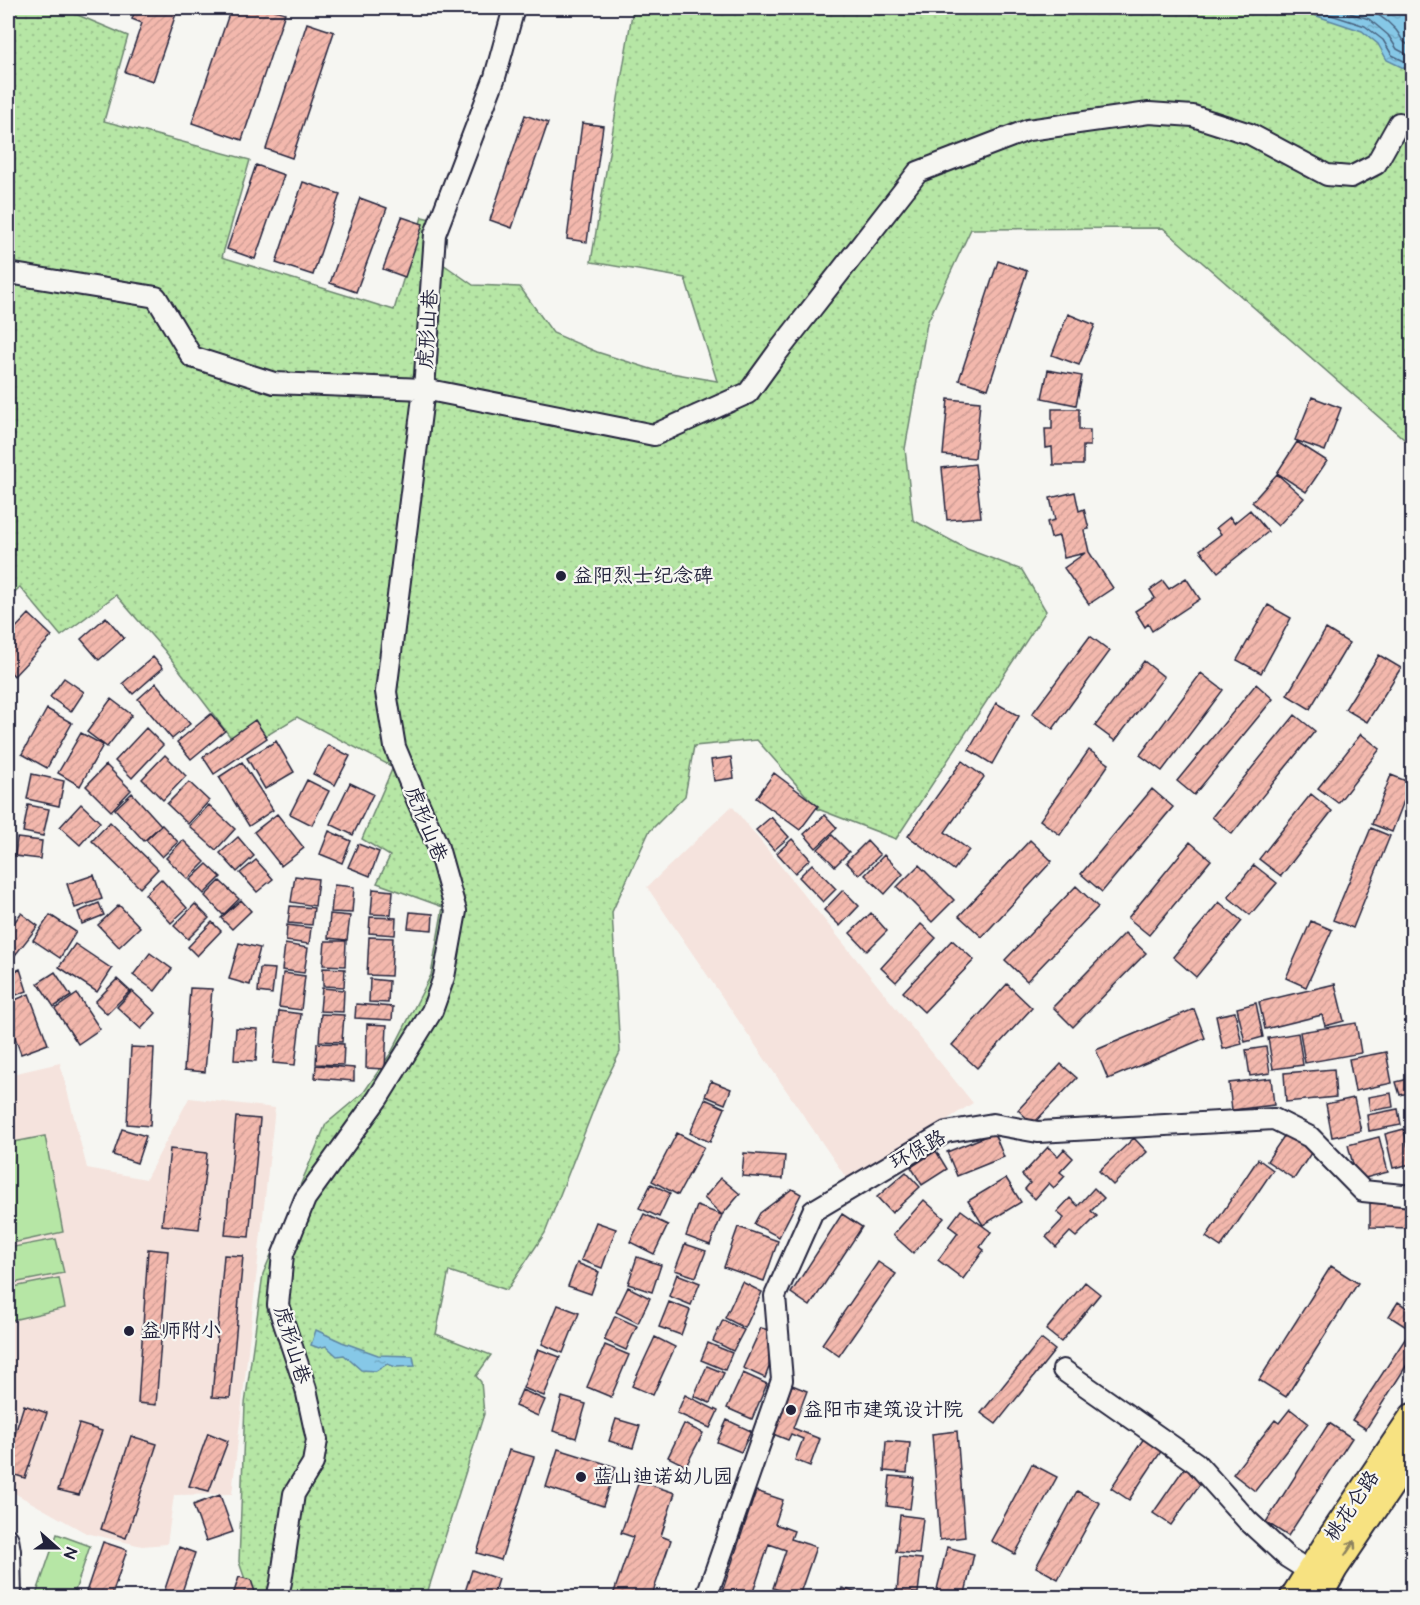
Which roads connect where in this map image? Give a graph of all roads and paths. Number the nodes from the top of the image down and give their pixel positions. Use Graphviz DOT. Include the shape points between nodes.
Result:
graph roads {
  1 [pos="514,8"];
  2 [pos="1399,123"];
  3 [pos="8,273"];
  4 [pos="424,389"];
  5 [pos="1413,1196"];
  6 [pos="1063,1370"];
  7 [pos="1413,1416"];
  8 [pos="1413,1455"];
  9 [pos="8,1539"];
  10 [pos="1310,1570"];
  11 [pos="11,1598"];
  12 [pos="277,1598"];
  13 [pos="706,1598"];
  14 [pos="1292,1598"];
  15 [pos="1319,1598"];
  1 -- 4 [label="street, 虎形山巷" via="495,77 435,234"];
  2 -- 4 [label="street" via="1376,164 1351,177 1327,175 1250,134 1192,116 1149,113 1028,130 918,172 748,393 654,435"];
  3 -- 4 [label="street" via="156,297 192,357 274,383"];
  4 -- 12 [label="street, 虎形山巷" via="386,692 395,747 437,844 456,911 444,977 432,1011 378,1098 306,1198 283,1254 278,1305 306,1389 317,1440 313,1463 294,1494"];
  5 -- 13 [label="street, 环保路" via="1363,1191 1310,1137 1274,1119 1038,1132 993,1124 946,1132 813,1211 775,1296 782,1380"];
  6 -- 10 [label="street" via="1196,1463 1247,1520 1287,1557"];
  7 -- 10 [label="main road, 桃花仑路"];
  15 -- 8 [label="main road, 桃花仑路, one-way"];
  9 -- 11 [label="street"];
  10 -- 14 [label="main road, 桃花仑路"];
}
